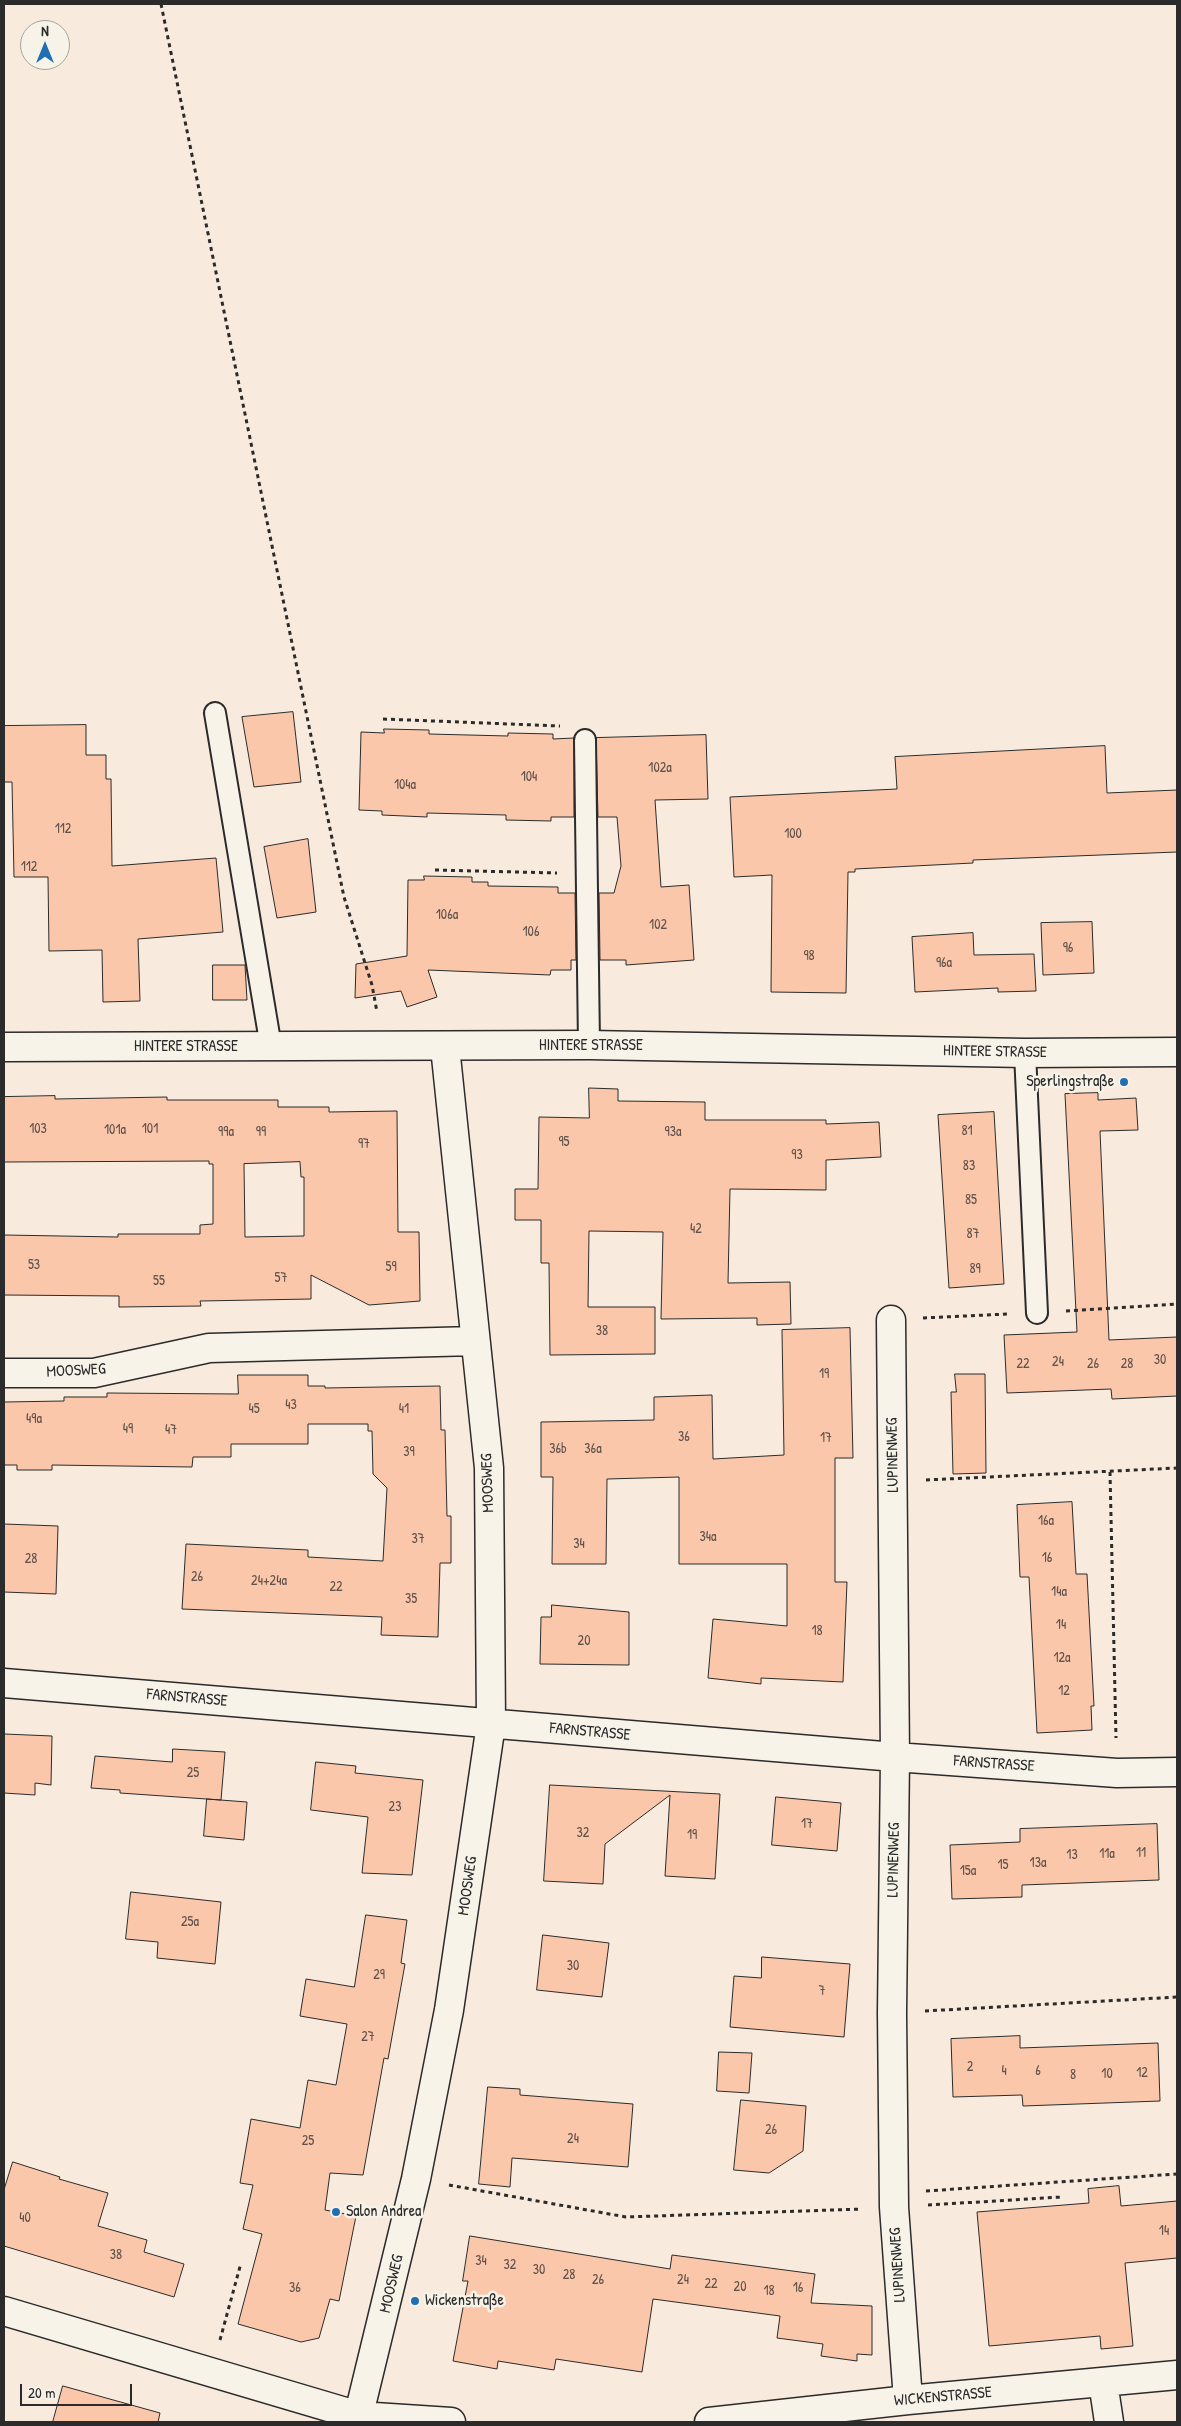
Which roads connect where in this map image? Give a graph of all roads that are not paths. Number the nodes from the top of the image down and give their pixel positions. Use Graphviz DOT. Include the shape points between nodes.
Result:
graph roads {
  1 [pos="215,713"];
  2 [pos="585,740"];
  3 [pos="589,1045"];
  4 [pos="4,1047"];
  5 [pos="271,1047"];
  6 [pos="445,1047"];
  7 [pos="1177,1052"];
  8 [pos="1025,1053"];
  9 [pos="1037,1313"];
  10 [pos="891,1320"];
  11 [pos="475,1341"];
  12 [pos="4,1373"];
  13 [pos="4,1684"];
  14 [pos="491,1724"];
  15 [pos="895,1757"];
  16 [pos="1177,1772"];
  17 [pos="4,2311"];
  18 [pos="1177,2375"];
  19 [pos="1103,2382"];
  20 [pos="908,2400"];
  21 [pos="358,2419"];
  22 [pos="451,2422"];
  23 [pos="709,2422"];
  24 [pos="1109,2422"];
  1 -- 5 [label="lane"];
  2 -- 3 [label="lane"];
  3 -- 6 [label="street, HINTERE STRASSE"];
  3 -- 8 [label="street, HINTERE STRASSE"];
  4 -- 5 [label="street, HINTERE STRASSE"];
  5 -- 6 [label="street, HINTERE STRASSE"];
  6 -- 11 [label="street, MOOSWEG"];
  7 -- 8 [label="street, HINTERE STRASSE"];
  8 -- 9 [label="lane"];
  10 -- 15 [label="street, LUPINENWEG"];
  11 -- 12 [label="street, MOOSWEG" via="209,1348 94,1373"];
  11 -- 14 [label="street, MOOSWEG" via="489,1468"];
  13 -- 14 [label="street, FARNSTRASSE"];
  14 -- 15 [label="street, FARNSTRASSE"];
  14 -- 21 [label="street, MOOSWEG" via="449,2010 416,2179"];
  15 -- 16 [label="street, FARNSTRASSE" via="1117,1773"];
  15 -- 20 [label="street, LUPINENWEG" via="894,2200"];
  17 -- 21 [label="street"];
  18 -- 19 [label="street, WICKENSTRASSE"];
  19 -- 20 [label="street, WICKENSTRASSE"];
  19 -- 24 [label="street"];
  20 -- 23 [label="street, WICKENSTRASSE"];
  21 -- 22 [label="street"];
}
